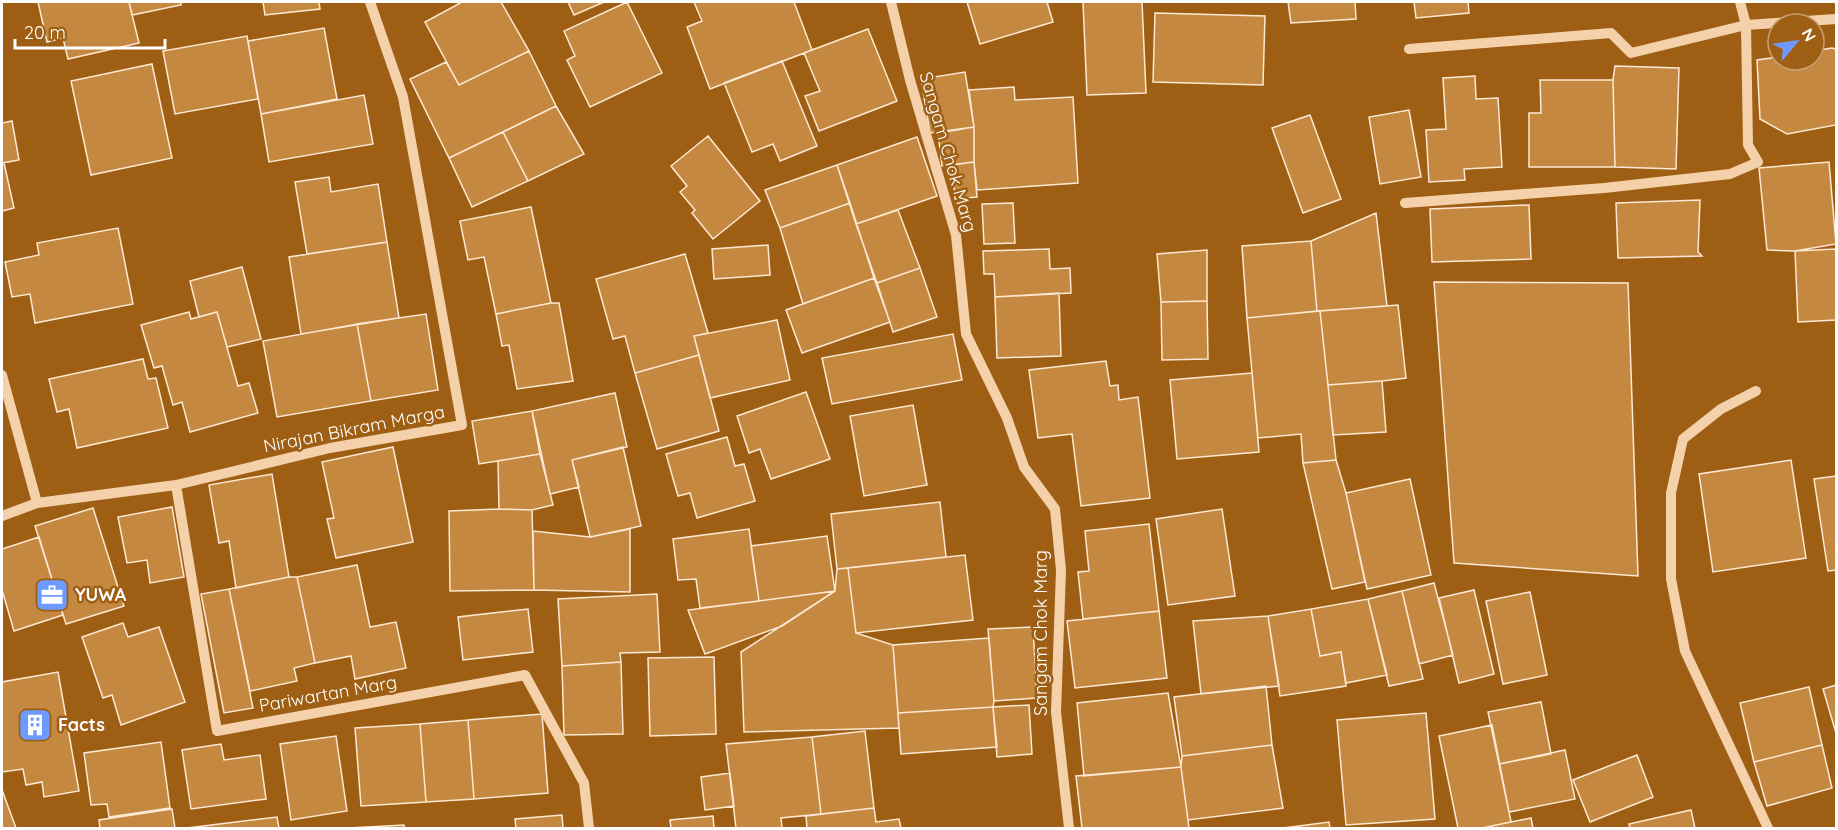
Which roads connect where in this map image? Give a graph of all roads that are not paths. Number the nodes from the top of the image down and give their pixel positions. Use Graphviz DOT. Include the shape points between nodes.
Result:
graph roads {
  1 [pos="370,2"];
  2 [pos="891,2"];
  3 [pos="1740,2"];
  4 [pos="1836,19"];
  5 [pos="1746,24"];
  6 [pos="1409,49"];
  7 [pos="1405,202"];
  8 [pos="2,375"];
  9 [pos="1756,391"];
  10 [pos="176,485"];
  11 [pos="37,503"];
  12 [pos="2,516"];
  13 [pos="589,828"];
  14 [pos="1069,828"];
  15 [pos="1768,828"];
  1 -- 10 [label="street, Nirajan Bikram Marga" via="403,97 462,425 330,448"];
  2 -- 14 [label="street, Sangam Chok Marg" via="956,235 966,334 1007,418 1024,467 1055,509 1060,570 1056,712"];
  3 -- 5 [label="street"];
  4 -- 5 [label="street"];
  5 -- 6 [label="street" via="1631,52 1611,33"];
  5 -- 7 [label="street" via="1748,145 1758,162 1730,174 1707,177"];
  8 -- 11 [label="street"];
  9 -- 15 [label="street" via="1722,409 1683,439 1671,493 1671,579 1685,651"];
  10 -- 11 [label="street, Nirajan Bikram Marga"];
  10 -- 13 [label="street, Pariwartan Marg" via="217,731 525,675 584,783"];
  11 -- 12 [label="street, Nirajan Bikram Marga"];
}
